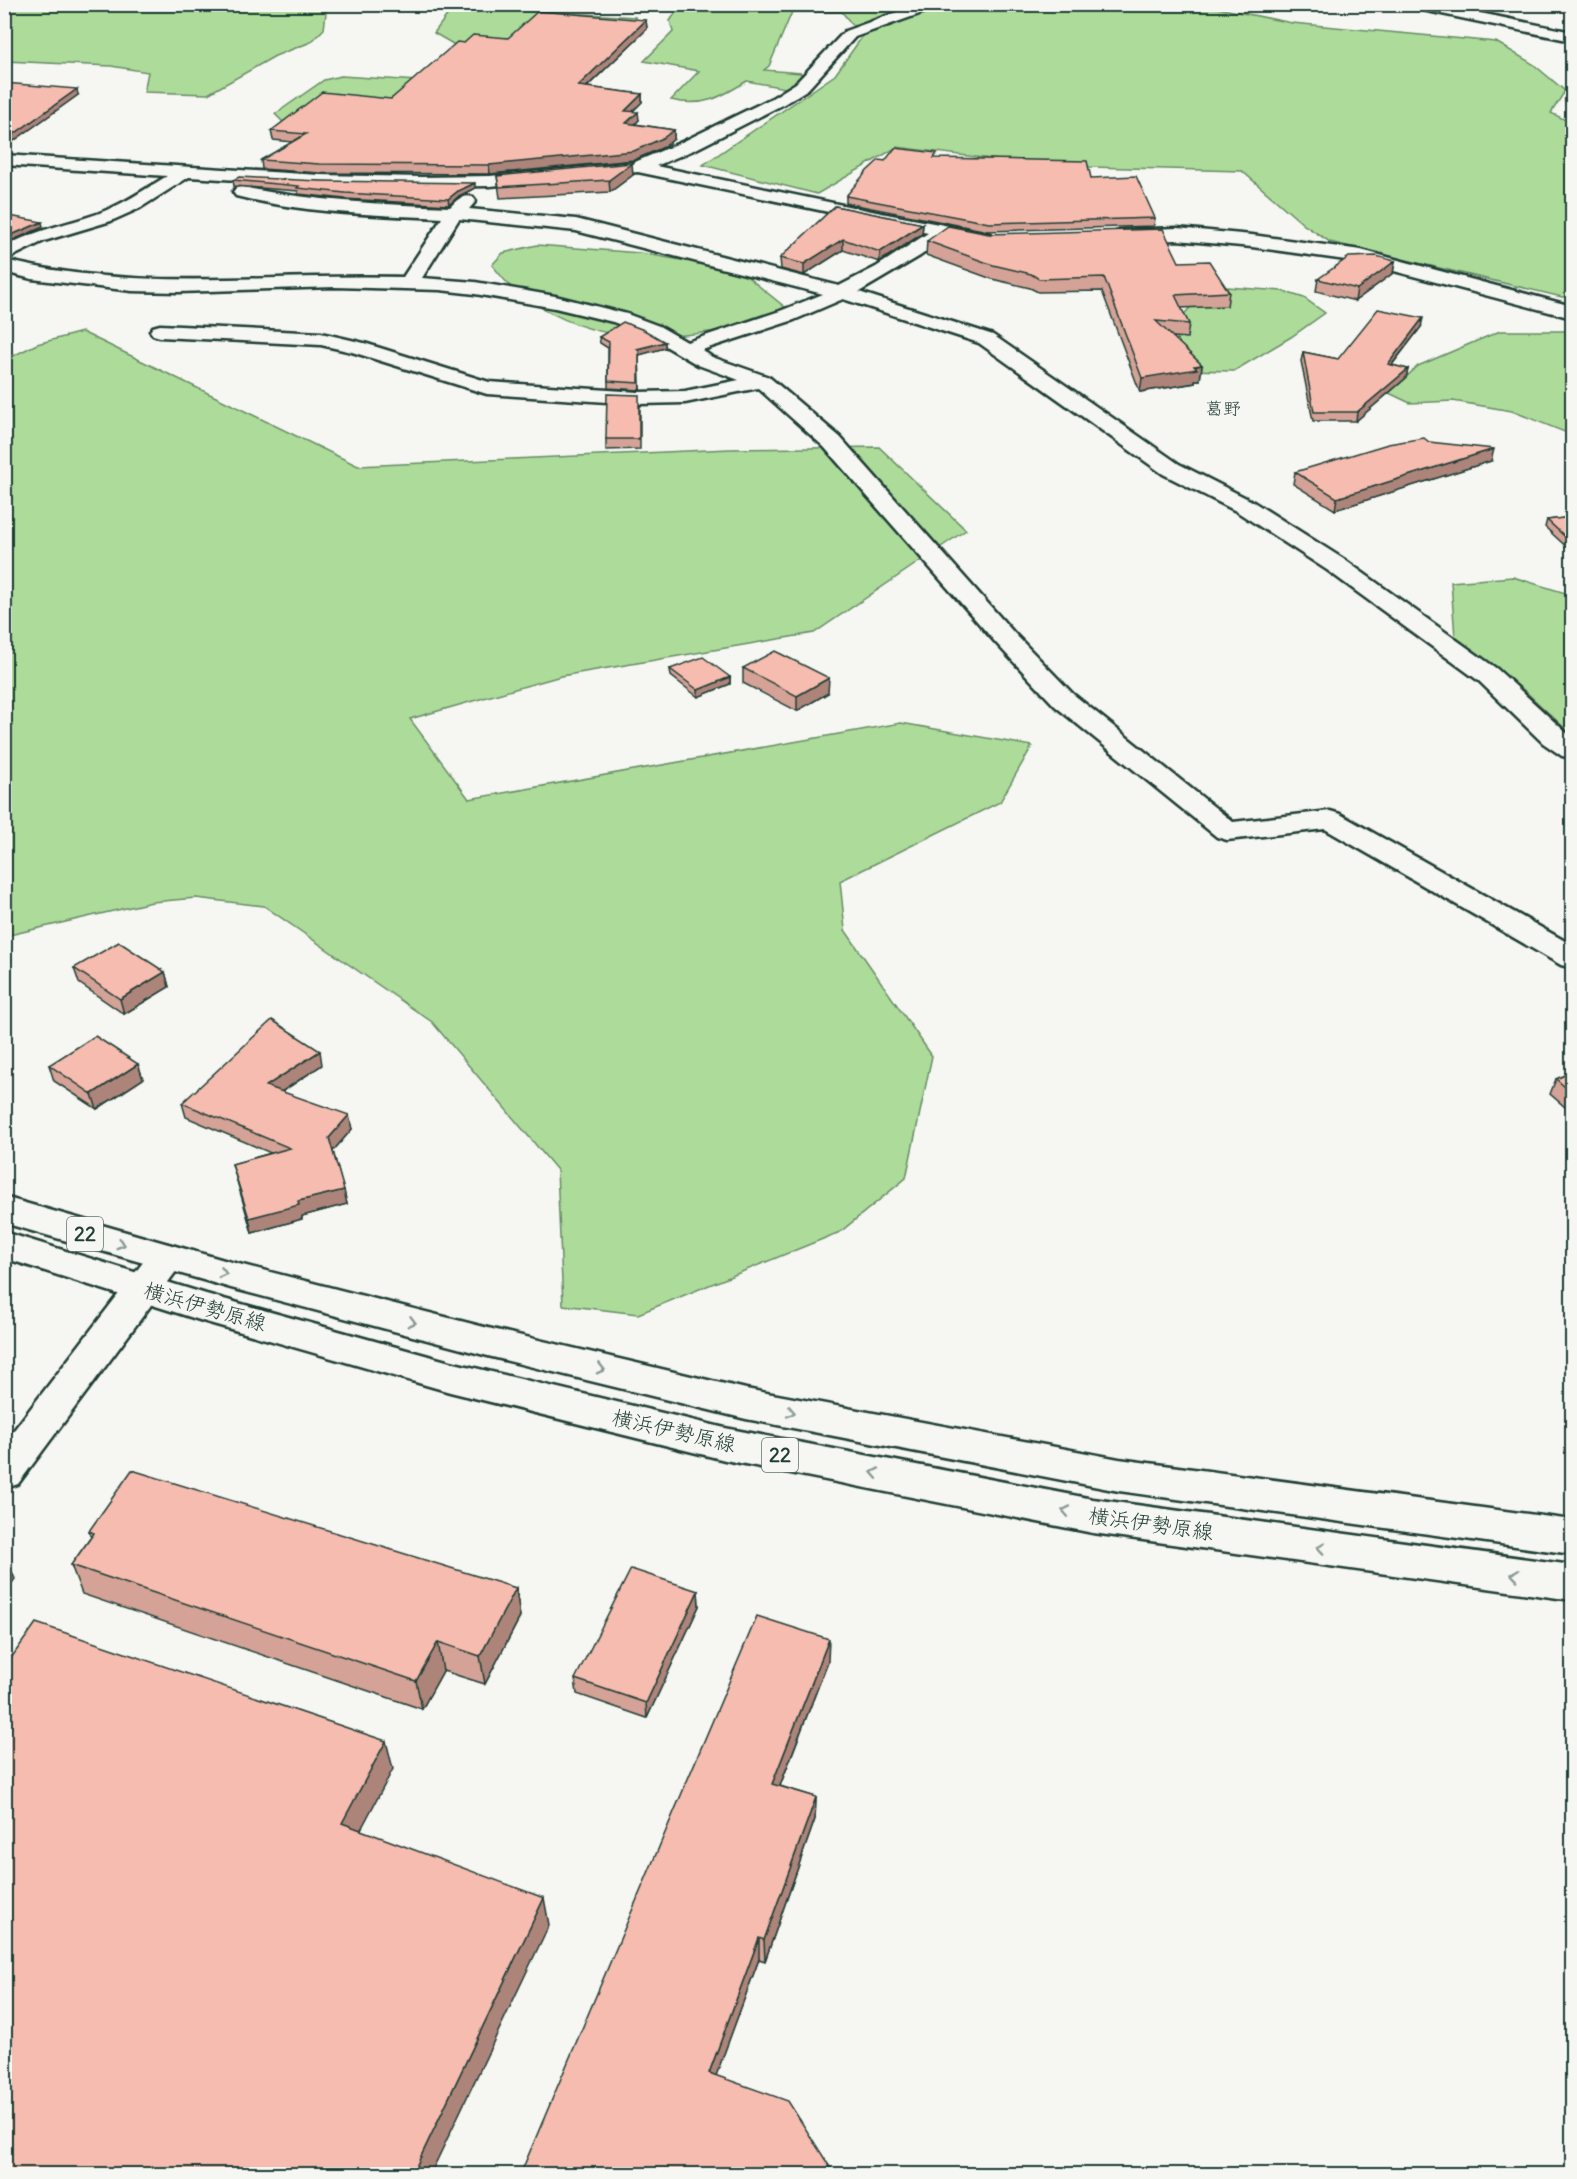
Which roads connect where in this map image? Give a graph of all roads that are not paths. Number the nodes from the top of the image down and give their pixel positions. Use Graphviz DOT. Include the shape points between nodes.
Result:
graph roads {
  1 [pos="934,4"];
  2 [pos="1413,4"];
  3 [pos="1572,37"];
  4 [pos="4,160"];
  5 [pos="638,167"];
  6 [pos="181,175"];
  7 [pos="490,181"];
  8 [pos="454,213"];
  9 [pos="943,231"];
  10 [pos="1106,236"];
  11 [pos="1000,238"];
  12 [pos="4,255"];
  13 [pos="4,266"];
  14 [pos="408,284"];
  15 [pos="843,293"];
  16 [pos="1572,312"];
  17 [pos="160,331"];
  18 [pos="685,349"];
  19 [pos="762,381"];
  20 [pos="1572,750"];
  21 [pos="1572,958"];
  22 [pos="4,1210"];
  23 [pos="4,1245"];
  24 [pos="166,1257"];
  25 [pos="143,1289"];
  26 [pos="4,1473"];
  27 [pos="1572,1537"];
  28 [pos="1572,1583"];
  1 -- 5 [label="street" via="850,34 802,86 690,145"];
  2 -- 3 [label="street"];
  4 -- 6 [label="street"];
  5 -- 7 [label="street"];
  5 -- 9 [label="street"];
  6 -- 7 [label="street"];
  6 -- 8 [label="street" via="291,202"];
  6 -- 12 [label="street" via="134,204 37,237"];
  7 -- 8 [label="street"];
  8 -- 14 [label="street"];
  8 -- 15 [label="street" via="576,225"];
  9 -- 11 [label="street"];
  9 -- 15 [label="street" via="910,257"];
  10 -- 16 [label="street" via="1177,234 1361,256"];
  13 -- 14 [label="street" via="132,285 334,281"];
  14 -- 18 [label="street" via="474,288 555,302 631,322"];
  15 -- 18 [label="street" via="806,310"];
  15 -- 20 [label="street" via="986,339 1171,470 1244,506 1335,565 1488,675"];
  17 -- 19 [label="street" via="321,339 487,387 528,391 685,397"];
  18 -- 19 [label="street" via="705,361"];
  19 -- 21 [label="street" via="832,442 1064,700 1227,831 1330,820"];
  22 -- 24 [label="street, 横浜伊勢原線 / 22, one-way"];
  23 -- 25 [label="street, 横浜伊勢原線 / 22"];
  24 -- 25 [label="street"];
  24 -- 27 [label="street, 横浜伊勢原線 / 22, one-way" via="488,1342 746,1404 1119,1475"];
  25 -- 26 [label="street"];
  28 -- 25 [label="street, 横浜伊勢原線 / 22, one-way" via="1093,1516 725,1444 450,1377"];
}
